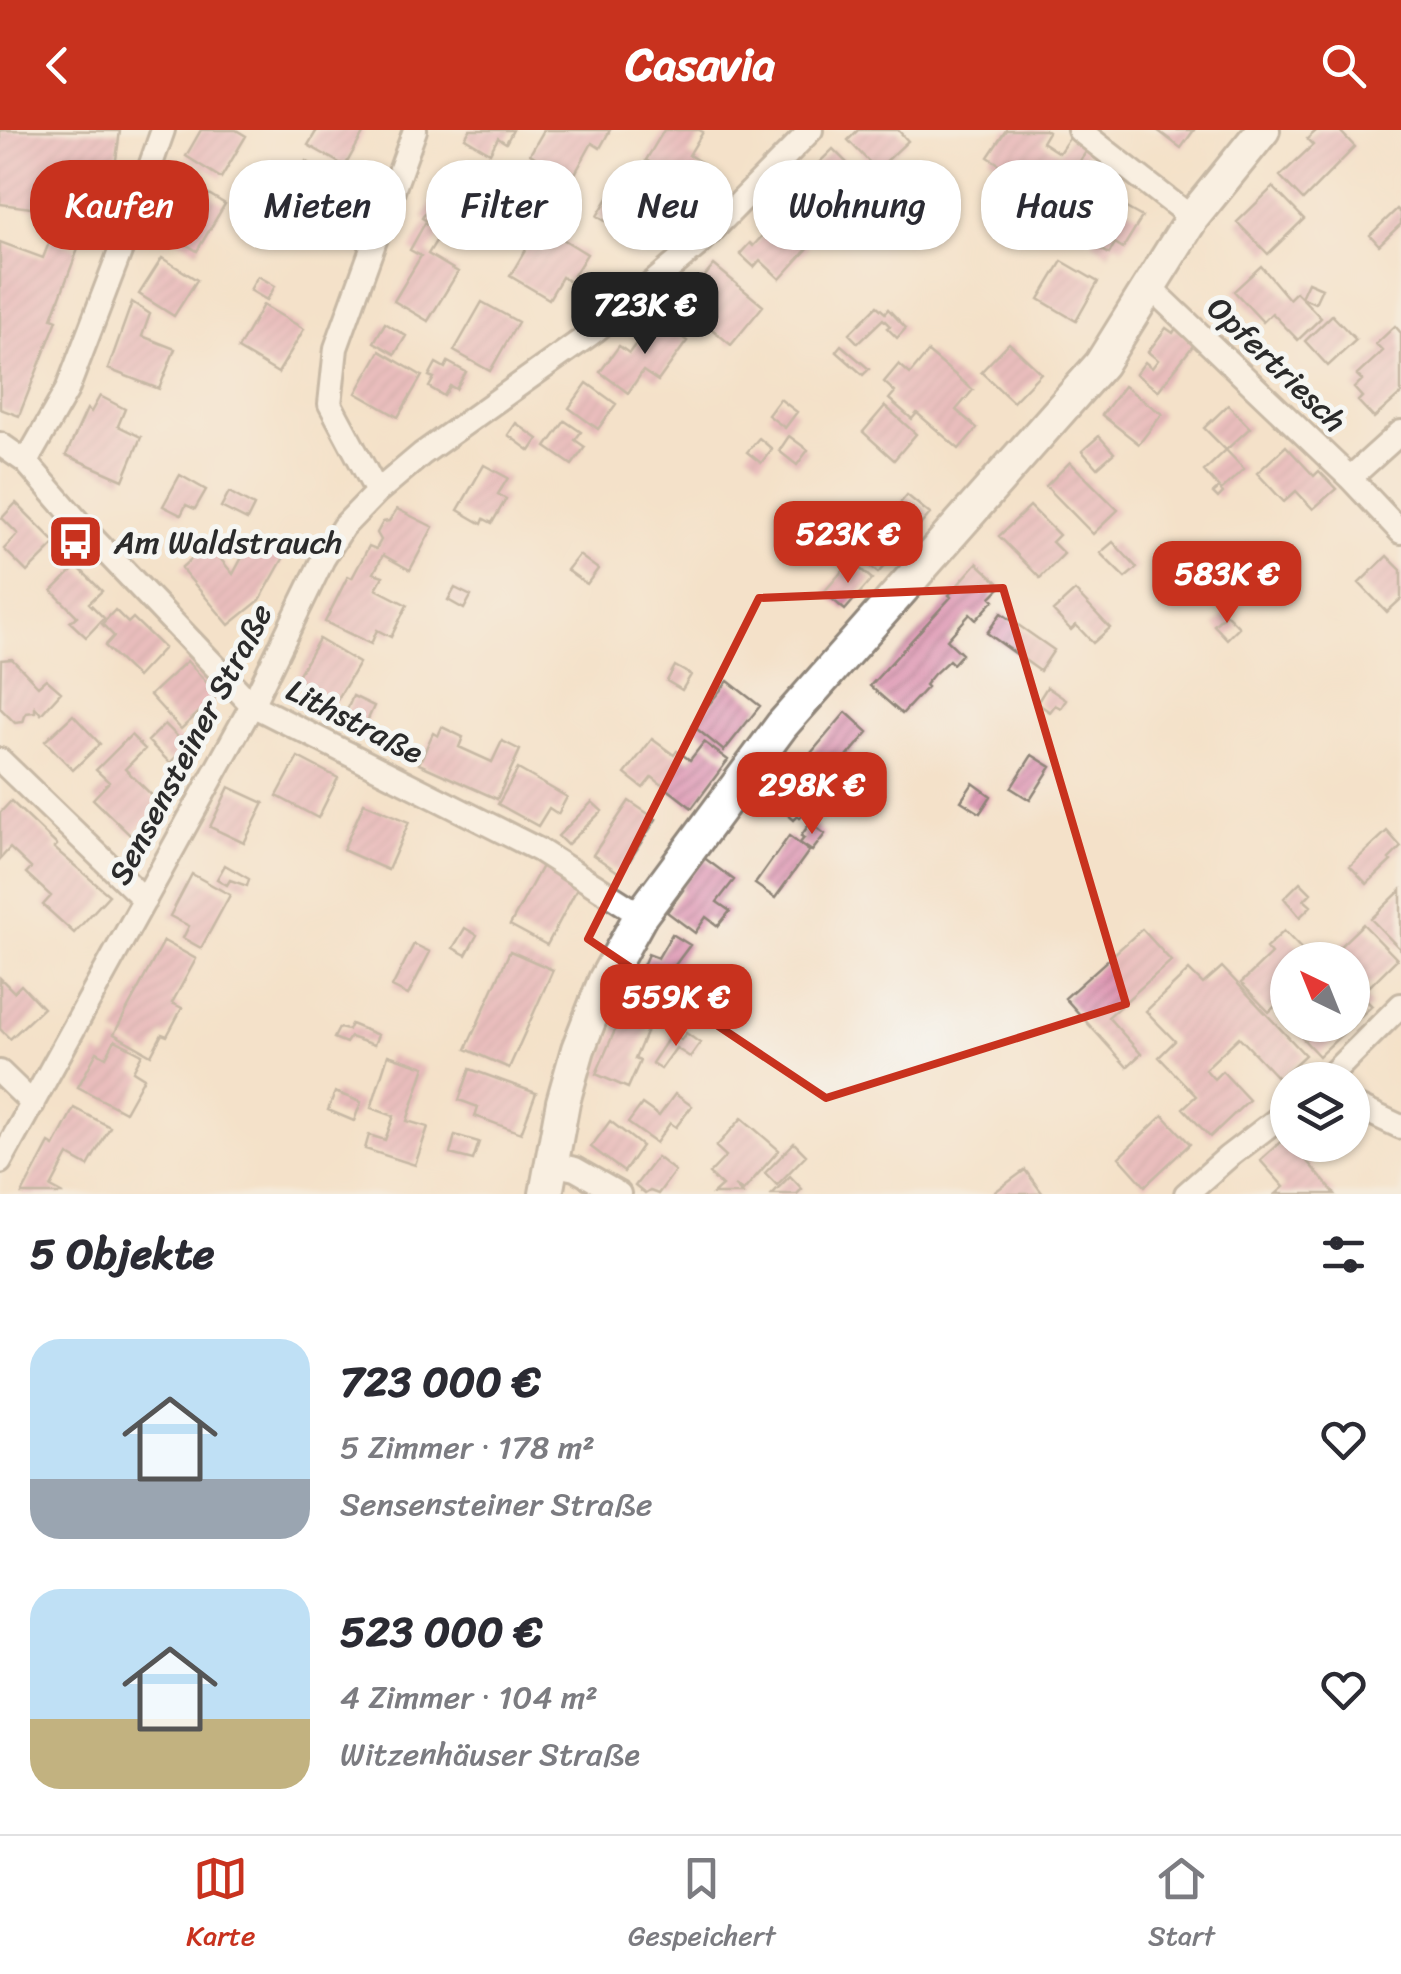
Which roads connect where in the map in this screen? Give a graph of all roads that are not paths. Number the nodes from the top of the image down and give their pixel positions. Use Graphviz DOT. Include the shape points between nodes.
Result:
graph roads {
  1 [pos="162,130"];
  2 [pos="415,130"];
  3 [pos="811,130"];
  4 [pos="1080,130"];
  5 [pos="1264,130"];
  6 [pos="1192,218"];
  7 [pos="1148,286"];
  8 [pos="1401,432"];
  9 [pos="0,444"];
  10 [pos="26,462"];
  11 [pos="1350,478"];
  12 [pos="376,492"];
  13 [pos="1401,532"];
  14 [pos="252,705"];
  15 [pos="0,760"];
  16 [pos="145,900"];
  17 [pos="641,915"];
  18 [pos="1401,1006"];
  19 [pos="1344,1062"];
  20 [pos="0,1072"];
  21 [pos="32,1104"];
  22 [pos="1370,1112"];
  23 [pos="1270,1125"];
  24 [pos="1401,1126"];
  25 [pos="0,1162"];
  26 [pos="549,1179"];
  27 [pos="619,1194"];
  28 [pos="1186,1194"];
  1 -- 10 [label="street" via="67,390"];
  2 -- 12 [label="street" via="336,348 330,404"];
  3 -- 12 [label="street, Sensensteiner Straße" via="698,244 611,318"];
  4 -- 6 [label="street"];
  5 -- 6 [label="main road"];
  6 -- 7 [label="main road"];
  7 -- 11 [label="street, Opfertriesch"];
  7 -- 17 [label="main road" via="1101,364 782,724"];
  8 -- 11 [label="street"];
  9 -- 10 [label="street, Lithstraße"];
  10 -- 14 [label="street, Lithstraße"];
  11 -- 13 [label="street, Opfertriesch"];
  12 -- 14 [label="street, Sensensteiner Straße" via="323,559"];
  14 -- 16 [label="street, Sensensteiner Straße"];
  14 -- 17 [label="street, Lithstraße" via="540,850"];
  15 -- 16 [label="street"];
  16 -- 21 [label="street, Sensensteiner Straße"];
  17 -- 26 [label="main road" via="578,1049"];
  18 -- 19 [label="street"];
  20 -- 21 [label="street"];
  21 -- 25 [label="street, Sensensteiner Straße"];
  22 -- 24 [label="street"];
  23 -- 28 [label="street"];
  26 -- 27 [label="street" via="575,1169"];
}
